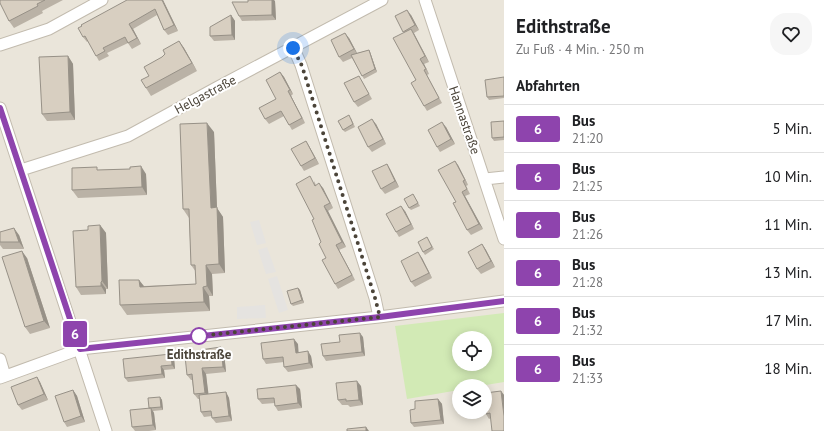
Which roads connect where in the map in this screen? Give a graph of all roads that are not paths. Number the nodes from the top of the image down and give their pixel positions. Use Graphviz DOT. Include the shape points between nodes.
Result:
graph roads {
  1 [pos="102,0"];
  2 [pos="382,0"];
  3 [pos="425,0"];
  4 [pos="0,45"];
  5 [pos="293,48"];
  6 [pos="0,108"];
  7 [pos="21,170"];
  8 [pos="504,177"];
  9 [pos="485,179"];
  10 [pos="504,239"];
  11 [pos="504,301"];
  12 [pos="380,317"];
  13 [pos="80,349"];
  14 [pos="0,360"];
  15 [pos="3,377"];
  16 [pos="106,431"];
  1 -- 4 [label="street" via="49,29"];
  2 -- 5 [label="street, Helgastraße"];
  3 -- 9 [label="street, Hannastraße"];
  5 -- 7 [label="street, Helgastraße" via="128,136"];
  5 -- 12 [label="street" via="302,66"];
  6 -- 7 [label="street"];
  7 -- 13 [label="street"];
  8 -- 9 [label="street"];
  9 -- 10 [label="street, Hannastraße"];
  11 -- 12 [label="street"];
  12 -- 13 [label="street"];
  13 -- 15 [label="street"];
  13 -- 16 [label="street"];
  14 -- 15 [label="street"];
}
